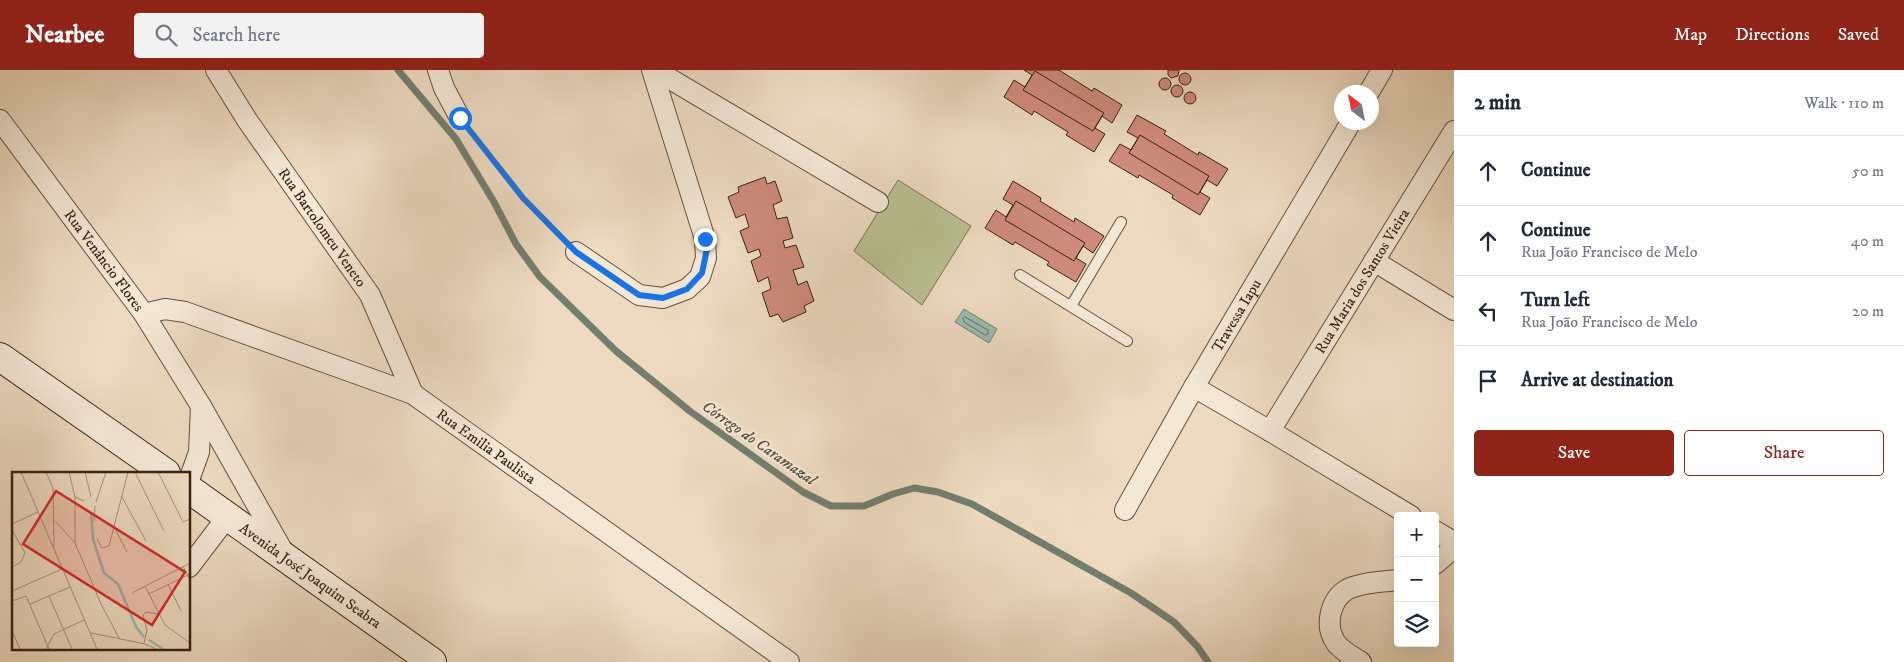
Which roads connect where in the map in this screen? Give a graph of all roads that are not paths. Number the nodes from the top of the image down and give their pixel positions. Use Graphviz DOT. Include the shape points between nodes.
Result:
graph roads {
  1 [pos="216,70"];
  2 [pos="438,70"];
  3 [pos="654,70"];
  4 [pos="1382,70"];
  5 [pos="1373,85"];
  6 [pos="460,118"];
  7 [pos="0,120"];
  8 [pos="1346,130"];
  9 [pos="1454,131"];
  10 [pos="878,202"];
  11 [pos="1121,222"];
  12 [pos="576,252"];
  13 [pos="1374,261"];
  14 [pos="1020,275"];
  15 [pos="1071,306"];
  16 [pos="1454,310"];
  17 [pos="144,314"];
  18 [pos="1127,341"];
  19 [pos="0,357"];
  20 [pos="1194,387"];
  21 [pos="413,394"];
  22 [pos="201,406"];
  23 [pos="1270,431"];
  24 [pos="165,472"];
  25 [pos="190,477"];
  26 [pos="190,490"];
  27 [pos="1125,510"];
  28 [pos="1404,512"];
  29 [pos="228,516"];
  30 [pos="1439,533"];
  31 [pos="1454,542"];
  32 [pos="1454,546"];
  33 [pos="286,557"];
  34 [pos="1439,561"];
  35 [pos="190,566"];
  36 [pos="1394,581"];
  37 [pos="432,662"];
  38 [pos="789,662"];
  39 [pos="1361,662"];
  1 -- 21 [label="street, Rua Bartolomeu Veneto" via="247,120 370,295"];
  2 -- 6 [label="street"];
  3 -- 10 [label="street"];
  3 -- 12 [label="street" via="705,239 707,249 702,273 681,293 659,298 639,295"];
  4 -- 5 [label="street"];
  7 -- 17 [label="street, Rua Venâncio Flores"];
  8 -- 20 [label="street, Travessa Iapu"];
  9 -- 13 [label="street, Rua Maria dos Santos Vieira"];
  11 -- 15 [label="lane"];
  13 -- 16 [label="street"];
  13 -- 23 [label="street, Rua Maria dos Santos Vieira"];
  14 -- 15 [label="lane"];
  15 -- 18 [label="lane"];
  17 -- 21 [label="street, Rua Emilia Paulista" via="165,309 185,312"];
  17 -- 22 [label="street, Rua Venâncio Flores"];
  19 -- 24 [label="main road"];
  20 -- 23 [label="street"];
  20 -- 27 [label="street, Travessa Iapu"];
  21 -- 38 [label="street, Rua Emilia Paulista"];
  22 -- 25 [label="street" via="199,452"];
  22 -- 33 [label="street, Rua Venâncio Flores"];
  23 -- 28 [label="street"];
  26 -- 29 [label="main road, Avenida José Joaquim Seabra"];
  29 -- 33 [label="main road, Avenida José Joaquim Seabra"];
  29 -- 35 [label="street"];
  30 -- 31 [label="street"];
  32 -- 34 [label="street"];
  33 -- 37 [label="main road, Avenida José Joaquim Seabra"];
  36 -- 39 [label="street" via="1349,588 1340,594 1332,608 1330,630 1334,641"];
}
